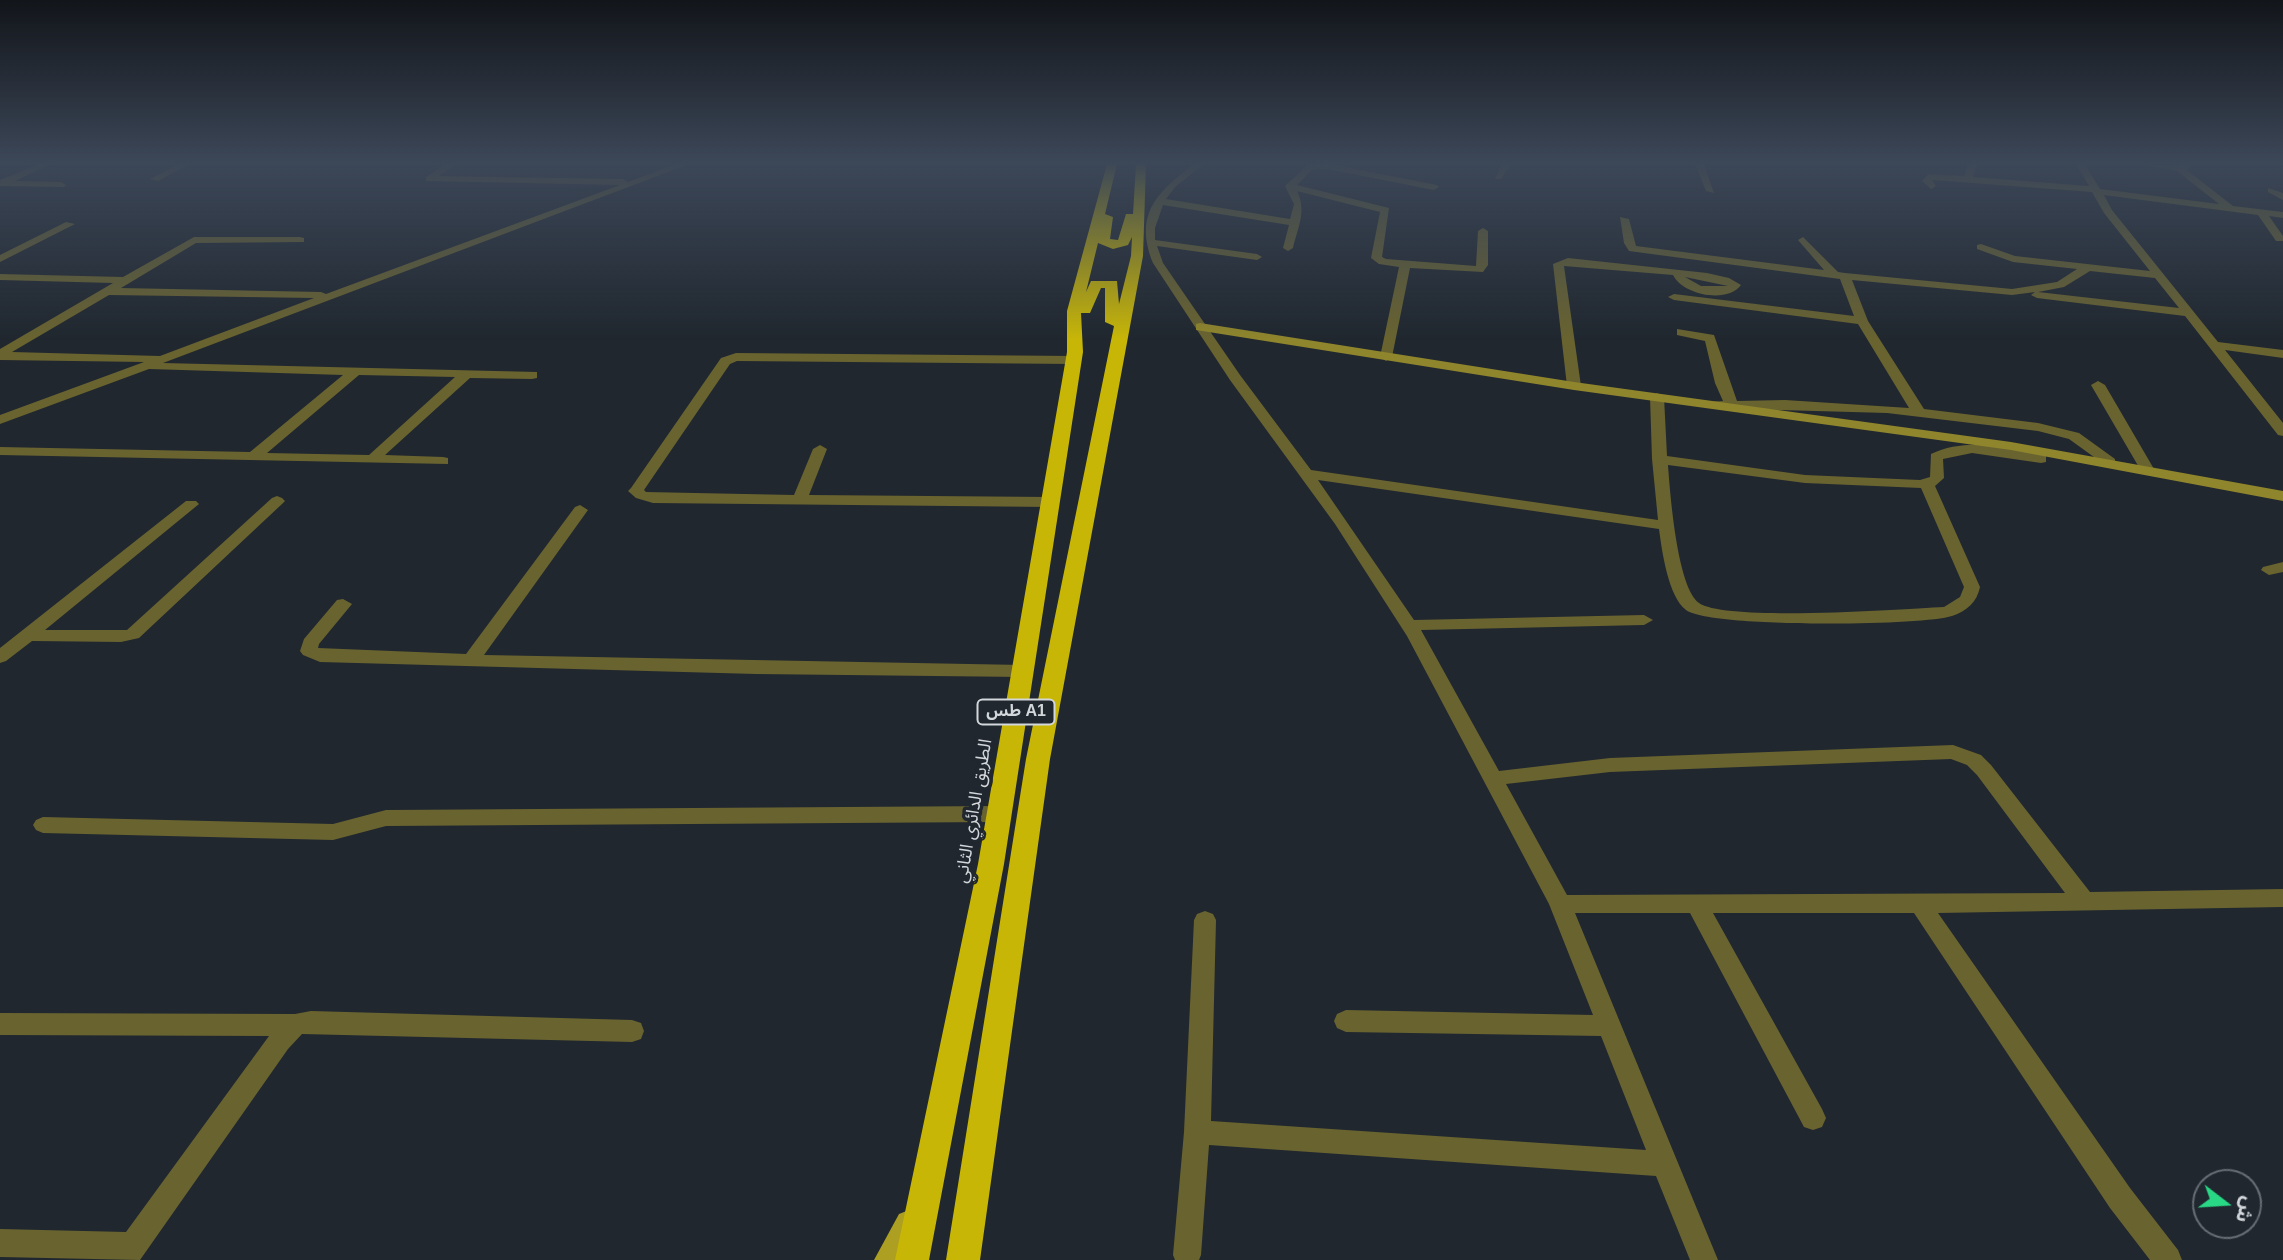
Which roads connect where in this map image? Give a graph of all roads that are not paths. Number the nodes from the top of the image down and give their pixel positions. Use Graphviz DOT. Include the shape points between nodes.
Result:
graph roads {
  1 [pos="527,223"];
  2 [pos="1097,223"];
  3 [pos="1106,223"];
  4 [pos="1127,223"];
  5 [pos="1137,223"];
  6 [pos="1152,223"];
  7 [pos="1296,223"];
  8 [pos="1383,223"];
  9 [pos="1625,223"];
  10 [pos="2120,223"];
  11 [pos="2268,223"];
  12 [pos="70,224"];
  13 [pos="1483,232"];
  14 [pos="2280,239"];
  15 [pos="300,240"];
  16 [pos="1803,240"];
  17 [pos="1150,242"];
  18 [pos="1981,247"];
  19 [pos="1288,248"];
  20 [pos="1257,257"];
  21 [pos="0,259"];
  22 [pos="1405,265"];
  23 [pos="2088,267"];
  24 [pos="1678,274"];
  25 [pos="1839,275"];
  26 [pos="2157,275"];
  27 [pos="0,277"];
  28 [pos="123,280"];
  29 [pos="103,291"];
  30 [pos="2012,292"];
  31 [pos="332,295"];
  32 [pos="1674,297"];
  33 [pos="2189,313"];
  34 [pos="1862,321"];
  35 [pos="1200,327"];
  36 [pos="1681,332"];
  37 [pos="2215,345"];
  38 [pos="2283,354"];
  39 [pos="0,355"];
  40 [pos="1074,356"];
  41 [pos="1387,357"];
  42 [pos="166,358"];
  43 [pos="141,367"];
  44 [pos="356,371"];
  45 [pos="467,373"];
  46 [pos="531,374"];
  47 [pos="2098,385"];
  48 [pos="1574,386"];
  49 [pos="1657,397"];
  50 [pos="1713,405"];
  51 [pos="1732,405"];
  52 [pos="1919,412"];
  53 [pos="0,419"];
  54 [pos="2282,428"];
  55 [pos="820,449"];
  56 [pos="0,451"];
  57 [pos="253,457"];
  58 [pos="1659,459"];
  59 [pos="2041,459"];
  60 [pos="373,460"];
  61 [pos="443,461"];
  62 [pos="2110,462"];
  63 [pos="2147,469"];
  64 [pos="1308,474"];
  65 [pos="1927,484"];
  66 [pos="2283,496"];
  67 [pos="799,500"];
  68 [pos="277,501"];
  69 [pos="1050,502"];
  70 [pos="191,504"];
  71 [pos="580,510"];
  72 [pos="1668,526"];
  73 [pos="343,604"];
  74 [pos="1644,620"];
  75 [pos="1407,625"];
  76 [pos="14,641"];
  77 [pos="1059,648"];
  78 [pos="0,657"];
  79 [pos="470,661"];
  80 [pos="1023,671"];
  81 [pos="1492,779"];
  82 [pos="997,814"];
  83 [pos="43,825"];
  84 [pos="2283,898"];
  85 [pos="2083,900"];
  86 [pos="1560,904"];
  87 [pos="1697,904"];
  88 [pos="1920,904"];
  89 [pos="1205,920"];
  90 [pos="1346,1021"];
  91 [pos="0,1024"];
  92 [pos="295,1025"];
  93 [pos="1609,1026"];
  94 [pos="632,1031"];
  95 [pos="1813,1118"];
  96 [pos="1197,1132"];
  97 [pos="1665,1164"];
  98 [pos="925,1193"];
  99 [pos="0,1243"];
  100 [pos="128,1253"];
  101 [pos="1187,1255"];
  102 [pos="888,1260"];
  103 [pos="912,1260"];
  104 [pos="963,1260"];
  105 [pos="1704,1260"];
  106 [pos="2168,1260"];
  1 -- 31 [label="street"];
  2 -- 40 [label="highway, الطريق الدائري الثاني / طس A1" via="1074,311"];
  3 -- 4 [label="highway" via="1103,241 1110,244 1124,242"];
  5 -- 77 [label="highway, طس A1" via="1133,283"];
  6 -- 17 [label="street"];
  7 -- 19 [label="street"];
  8 -- 22 [label="street" via="1376,258"];
  9 -- 25 [label="street" via="1633,249"];
  10 -- 26 [label="street"];
  11 -- 14 [label="street"];
  12 -- 21 [label="street"];
  13 -- 22 [label="street" via="1479,270"];
  15 -- 28 [label="street" via="194,240"];
  16 -- 25 [label="street"];
  17 -- 20 [label="street"];
  17 -- 35 [label="street" via="1167,279"];
  18 -- 23 [label="street" via="2012,259"];
  22 -- 41 [label="street"];
  23 -- 26 [label="street"];
  23 -- 30 [label="street" via="2060,285"];
  24 -- 48 [label="street" via="1558,264"];
  25 -- 30 [label="street"];
  25 -- 34 [label="street"];
  26 -- 33 [label="street"];
  27 -- 28 [label="street"];
  28 -- 29 [label="street"];
  29 -- 31 [label="street"];
  29 -- 39 [label="street"];
  30 -- 33 [label="street"];
  31 -- 42 [label="street"];
  32 -- 34 [label="street"];
  33 -- 37 [label="street"];
  34 -- 52 [label="street"];
  35 -- 41 [label="street"];
  35 -- 64 [label="street"];
  36 -- 51 [label="street" via="1710,338 1721,383"];
  37 -- 38 [label="street"];
  37 -- 54 [label="street"];
  39 -- 42 [label="street"];
  40 -- 67 [label="street" via="736,357 725,361 636,491 653,498"];
  40 -- 69 [label="highway, الطريق الدائري الثاني / طس A1"];
  40 -- 77 [label="highway" via="1095,286 1112,284 1114,311 1063,590"];
  41 -- 48 [label="street"];
  42 -- 43 [label="street"];
  43 -- 44 [label="street"];
  43 -- 53 [label="street"];
  44 -- 45 [label="street"];
  44 -- 57 [label="street"];
  45 -- 46 [label="street"];
  45 -- 60 [label="street"];
  47 -- 63 [label="street"];
  48 -- 49 [label="street"];
  49 -- 50 [label="street"];
  49 -- 58 [label="street"];
  50 -- 51 [label="street"];
  50 -- 62 [label="street"];
  51 -- 52 [label="street"];
  52 -- 62 [label="street" via="2057,430 2082,441"];
  55 -- 67 [label="street"];
  56 -- 57 [label="street"];
  57 -- 60 [label="street"];
  58 -- 65 [label="street" via="1805,479"];
  58 -- 72 [label="street"];
  59 -- 65 [label="street" via="1975,450 1942,453 1936,457 1937,478"];
  60 -- 61 [label="street"];
  62 -- 63 [label="street"];
  63 -- 66 [label="street"];
  64 -- 72 [label="street"];
  64 -- 75 [label="street"];
  65 -- 72 [label="street" via="1972,587 1969,599 1947,612 1795,617 1702,611 1686,597 1677,576"];
  67 -- 69 [label="street"];
  68 -- 76 [label="street" via="133,634"];
  69 -- 80 [label="highway, الطريق الدائري الثاني / طس A1"];
  70 -- 76 [label="street"];
  71 -- 79 [label="street"];
  73 -- 79 [label="street" via="310,643 309,651 320,656"];
  74 -- 75 [label="street"];
  75 -- 81 [label="street"];
  76 -- 78 [label="street"];
  77 -- 104 [label="highway, طس A1" via="1036,772"];
  79 -- 80 [label="street"];
  80 -- 82 [label="highway, الطريق الدائري الثاني / طس A1"];
  81 -- 85 [label="street" via="1610,765 1953,752 1974,760 1984,770"];
  81 -- 86 [label="street"];
  82 -- 83 [label="street" via="386,818 333,832"];
  82 -- 98 [label="highway, الطريق الدائري الثاني / طس A1"];
  84 -- 85 [label="street"];
  85 -- 88 [label="street"];
  86 -- 87 [label="street"];
  86 -- 93 [label="street"];
  87 -- 88 [label="street"];
  87 -- 95 [label="street"];
  88 -- 106 [label="street" via="2120,1198"];
  89 -- 96 [label="street"];
  90 -- 93 [label="street"];
  91 -- 92 [label="street"];
  92 -- 94 [label="street"];
  92 -- 100 [label="street"];
  93 -- 97 [label="street"];
  96 -- 97 [label="street"];
  96 -- 101 [label="street"];
  97 -- 105 [label="street"];
  98 -- 102 [label="main road"];
  98 -- 103 [label="highway, الطريق الدائري الثاني / طس A1"];
  99 -- 100 [label="street"];
}
